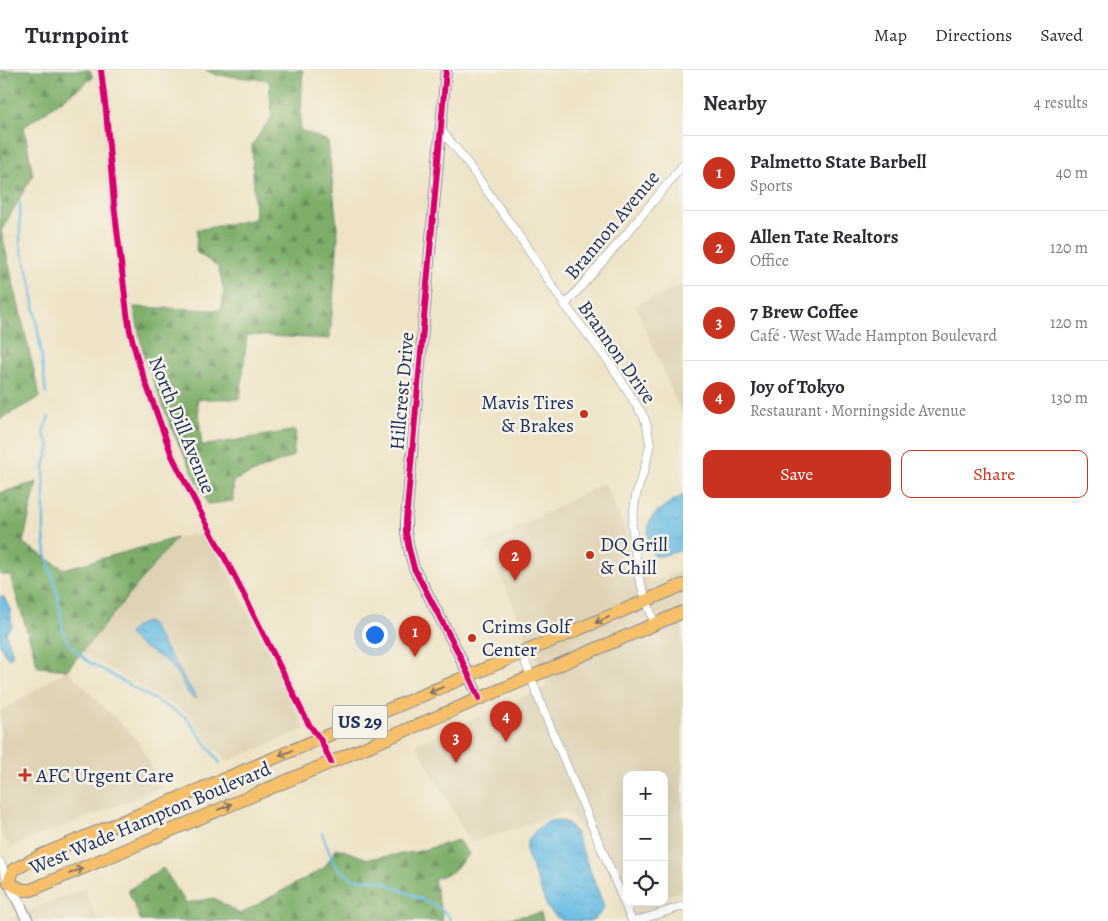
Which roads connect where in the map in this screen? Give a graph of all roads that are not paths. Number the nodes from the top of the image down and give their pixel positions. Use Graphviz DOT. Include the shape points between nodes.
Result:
graph roads {
  1 [pos="101,70"];
  2 [pos="446,70"];
  3 [pos="442,130"];
  4 [pos="683,165"];
  5 [pos="565,305"];
  6 [pos="683,585"];
  7 [pos="646,601"];
  8 [pos="683,612"];
  9 [pos="655,625"];
  10 [pos="522,653"];
  11 [pos="468,676"];
  12 [pos="531,677"];
  13 [pos="479,698"];
  14 [pos="320,739"];
  15 [pos="331,762"];
  16 [pos="0,862"];
  17 [pos="5,885"];
  18 [pos="683,906"];
  19 [pos="28,921"];
  20 [pos="634,921"];
  1 -- 14 [label="street, North Dill Avenue" via="127,313 138,361 181,474 308,723"];
  2 -- 3 [label="street, Hillcrest Drive"];
  3 -- 5 [label="street, Brannon Drive"];
  3 -- 11 [label="street, Hillcrest Drive" via="406,532 414,568"];
  4 -- 5 [label="street, Brannon Avenue"];
  5 -- 7 [label="street, Brannon Drive" via="610,363 648,426 649,452 636,495 632,525 638,574"];
  6 -- 7 [label="main road, West Wade Hampton Boulevard / US 29"];
  7 -- 9 [label="street, Brannon Drive"];
  7 -- 10 [label="main road, West Wade Hampton Boulevard / US 29, one-way"];
  8 -- 9 [label="main road, West Wade Hampton Boulevard / US 29"];
  9 -- 12 [label="main road, West Wade Hampton Boulevard / US 29"];
  10 -- 11 [label="main road, West Wade Hampton Boulevard / US 29"];
  10 -- 12 [label="street"];
  11 -- 13 [label="street, Hillcrest Drive"];
  11 -- 14 [label="main road, West Wade Hampton Boulevard / US 29, one-way"];
  12 -- 13 [label="main road, West Wade Hampton Boulevard / US 29"];
  12 -- 20 [label="street"];
  13 -- 15 [label="main road, West Wade Hampton Boulevard / US 29"];
  14 -- 15 [label="street, North Dill Avenue"];
  14 -- 17 [label="main road, West Wade Hampton Boulevard / US 29, one-way" via="42,856 13,870"];
  17 -- 15 [label="main road, West Wade Hampton Boulevard / US 29, one-way" via="31,890"];
  16 -- 17 [label="street"];
  17 -- 19 [label="street"];
  18 -- 20 [label="street"];
}
